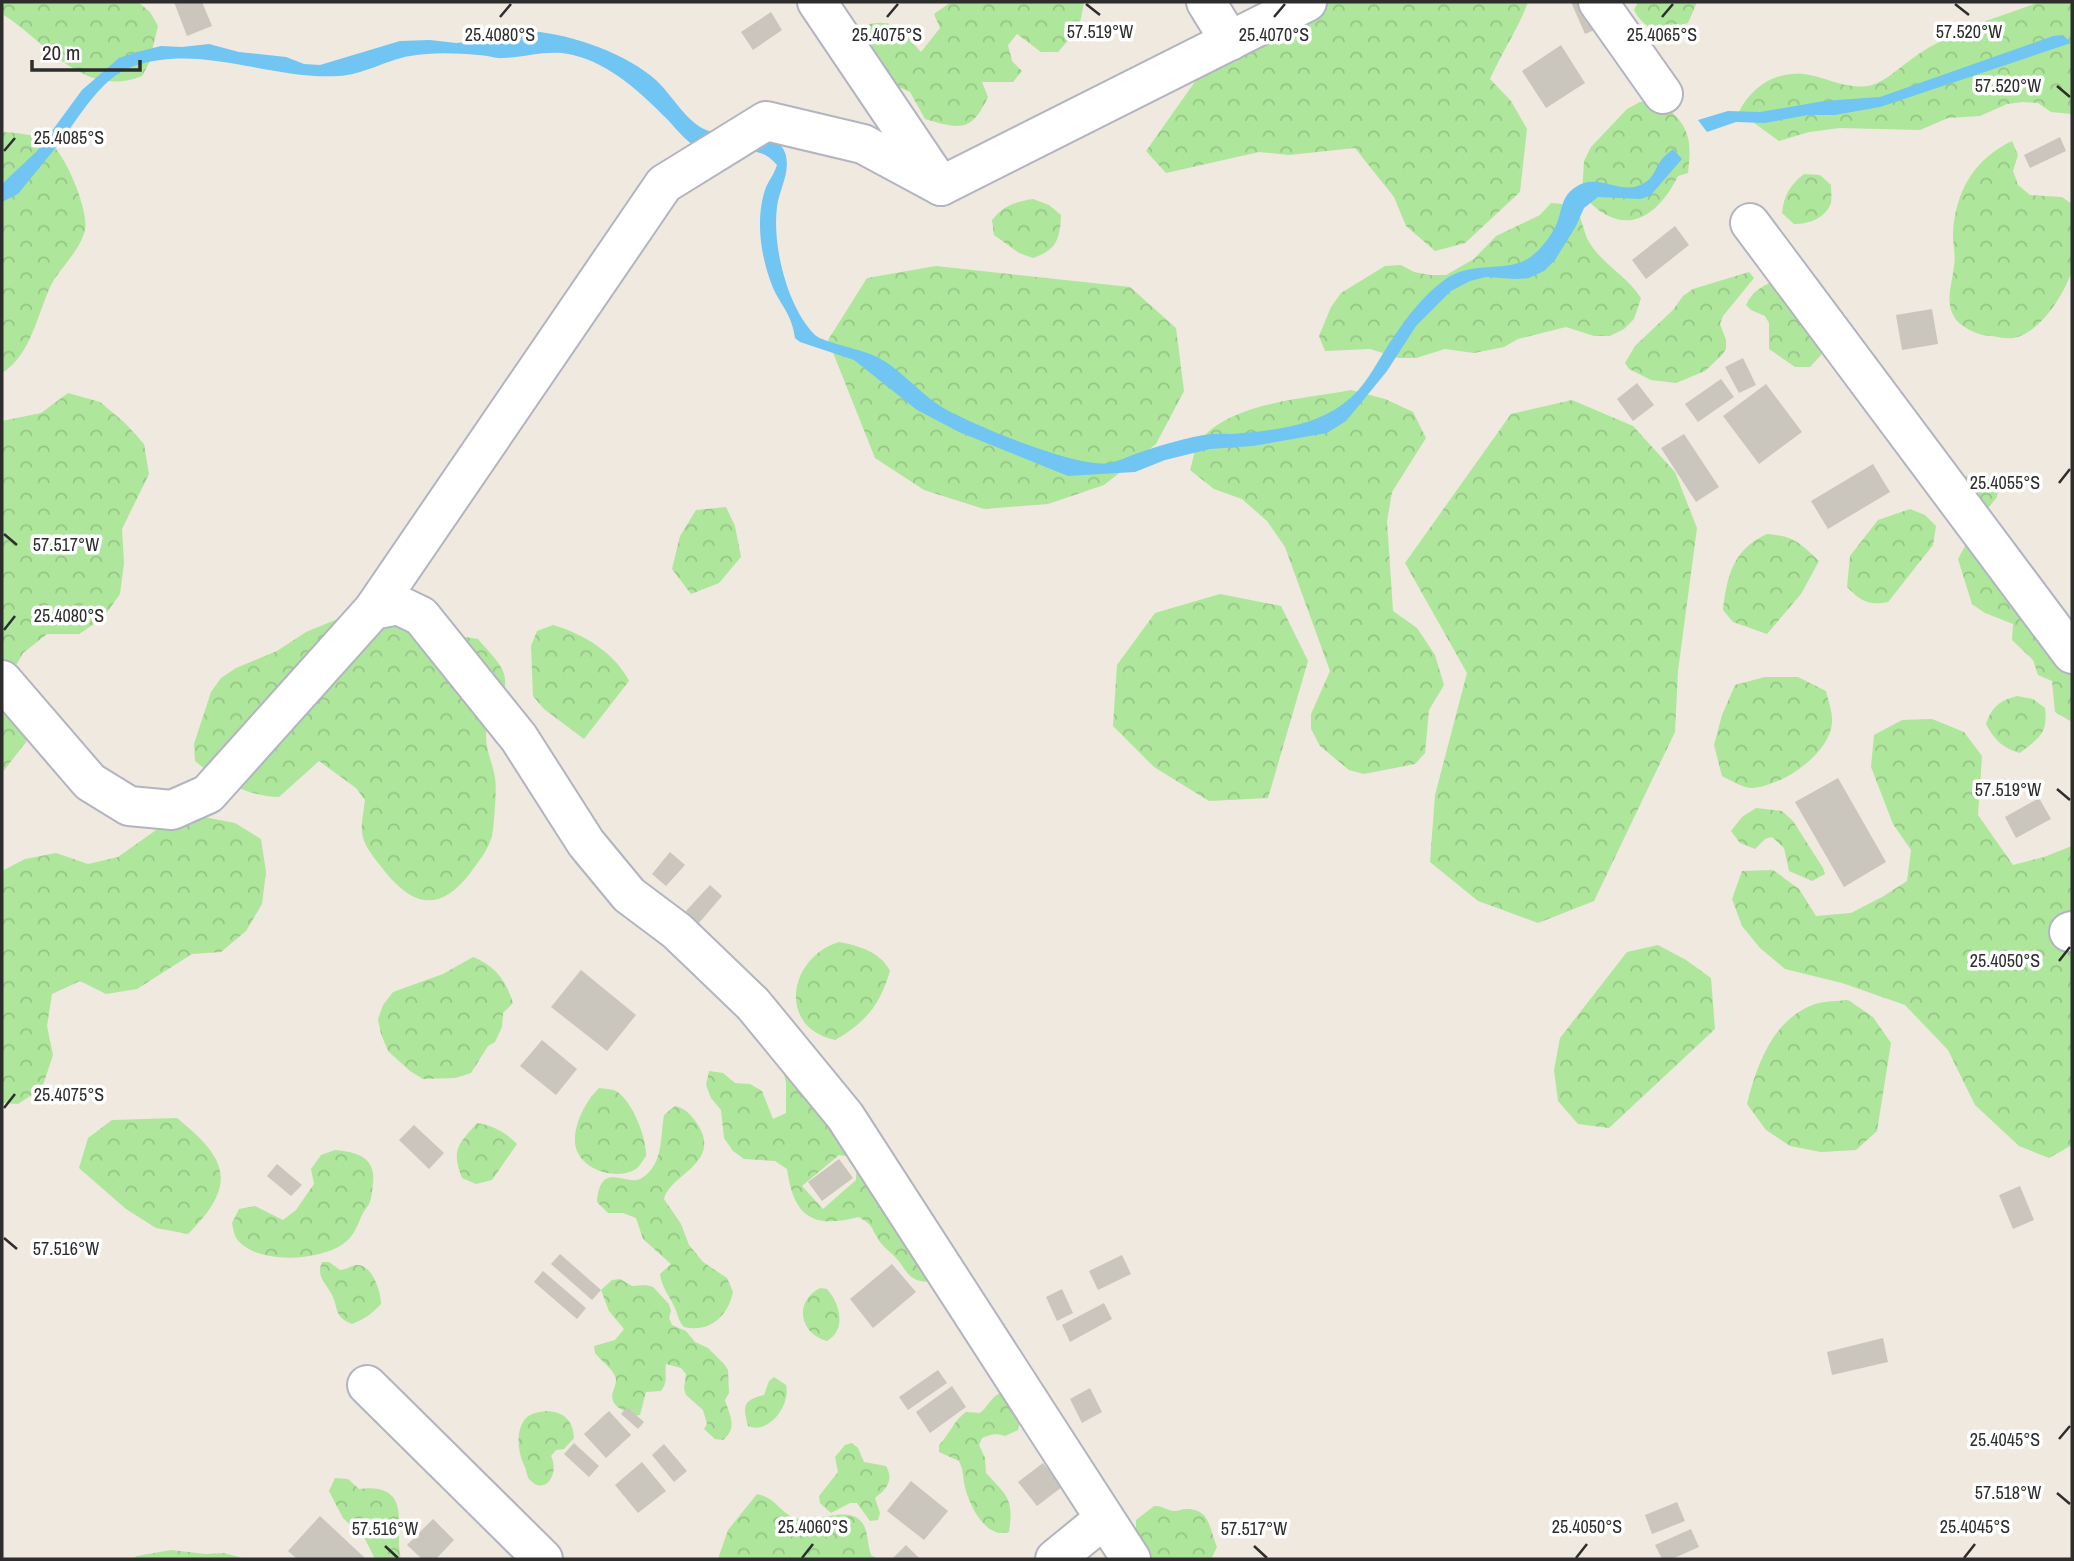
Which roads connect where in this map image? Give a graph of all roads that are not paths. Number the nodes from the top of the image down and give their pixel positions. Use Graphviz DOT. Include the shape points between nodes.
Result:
graph roads {
  1 [pos="817,2"];
  2 [pos="1206,2"];
  3 [pos="1307,2"];
  4 [pos="1598,2"];
  5 [pos="1230,41"];
  6 [pos="1663,94"];
  7 [pos="941,186"];
  8 [pos="1751,223"];
  9 [pos="373,610"];
  10 [pos="2072,654"];
  11 [pos="2,680"];
  12 [pos="367,1385"];
  13 [pos="1104,1519"];
  14 [pos="543,1559"];
  15 [pos="1055,1559"];
  16 [pos="1131,1559"];
  1 -- 7 [label="street"];
  2 -- 5 [label="street"];
  3 -- 5 [label="street"];
  4 -- 6 [label="street"];
  5 -- 7 [label="street"];
  7 -- 9 [label="street" via="863,144 766,121 664,184"];
  8 -- 10 [label="street"];
  9 -- 11 [label="street" via="208,794 172,810 129,806 90,782"];
  9 -- 13 [label="street" via="398,605 421,616 519,737 586,843 629,895 677,931 753,1004 845,1116"];
  12 -- 14 [label="street"];
  13 -- 15 [label="street"];
  13 -- 16 [label="street"];
}
